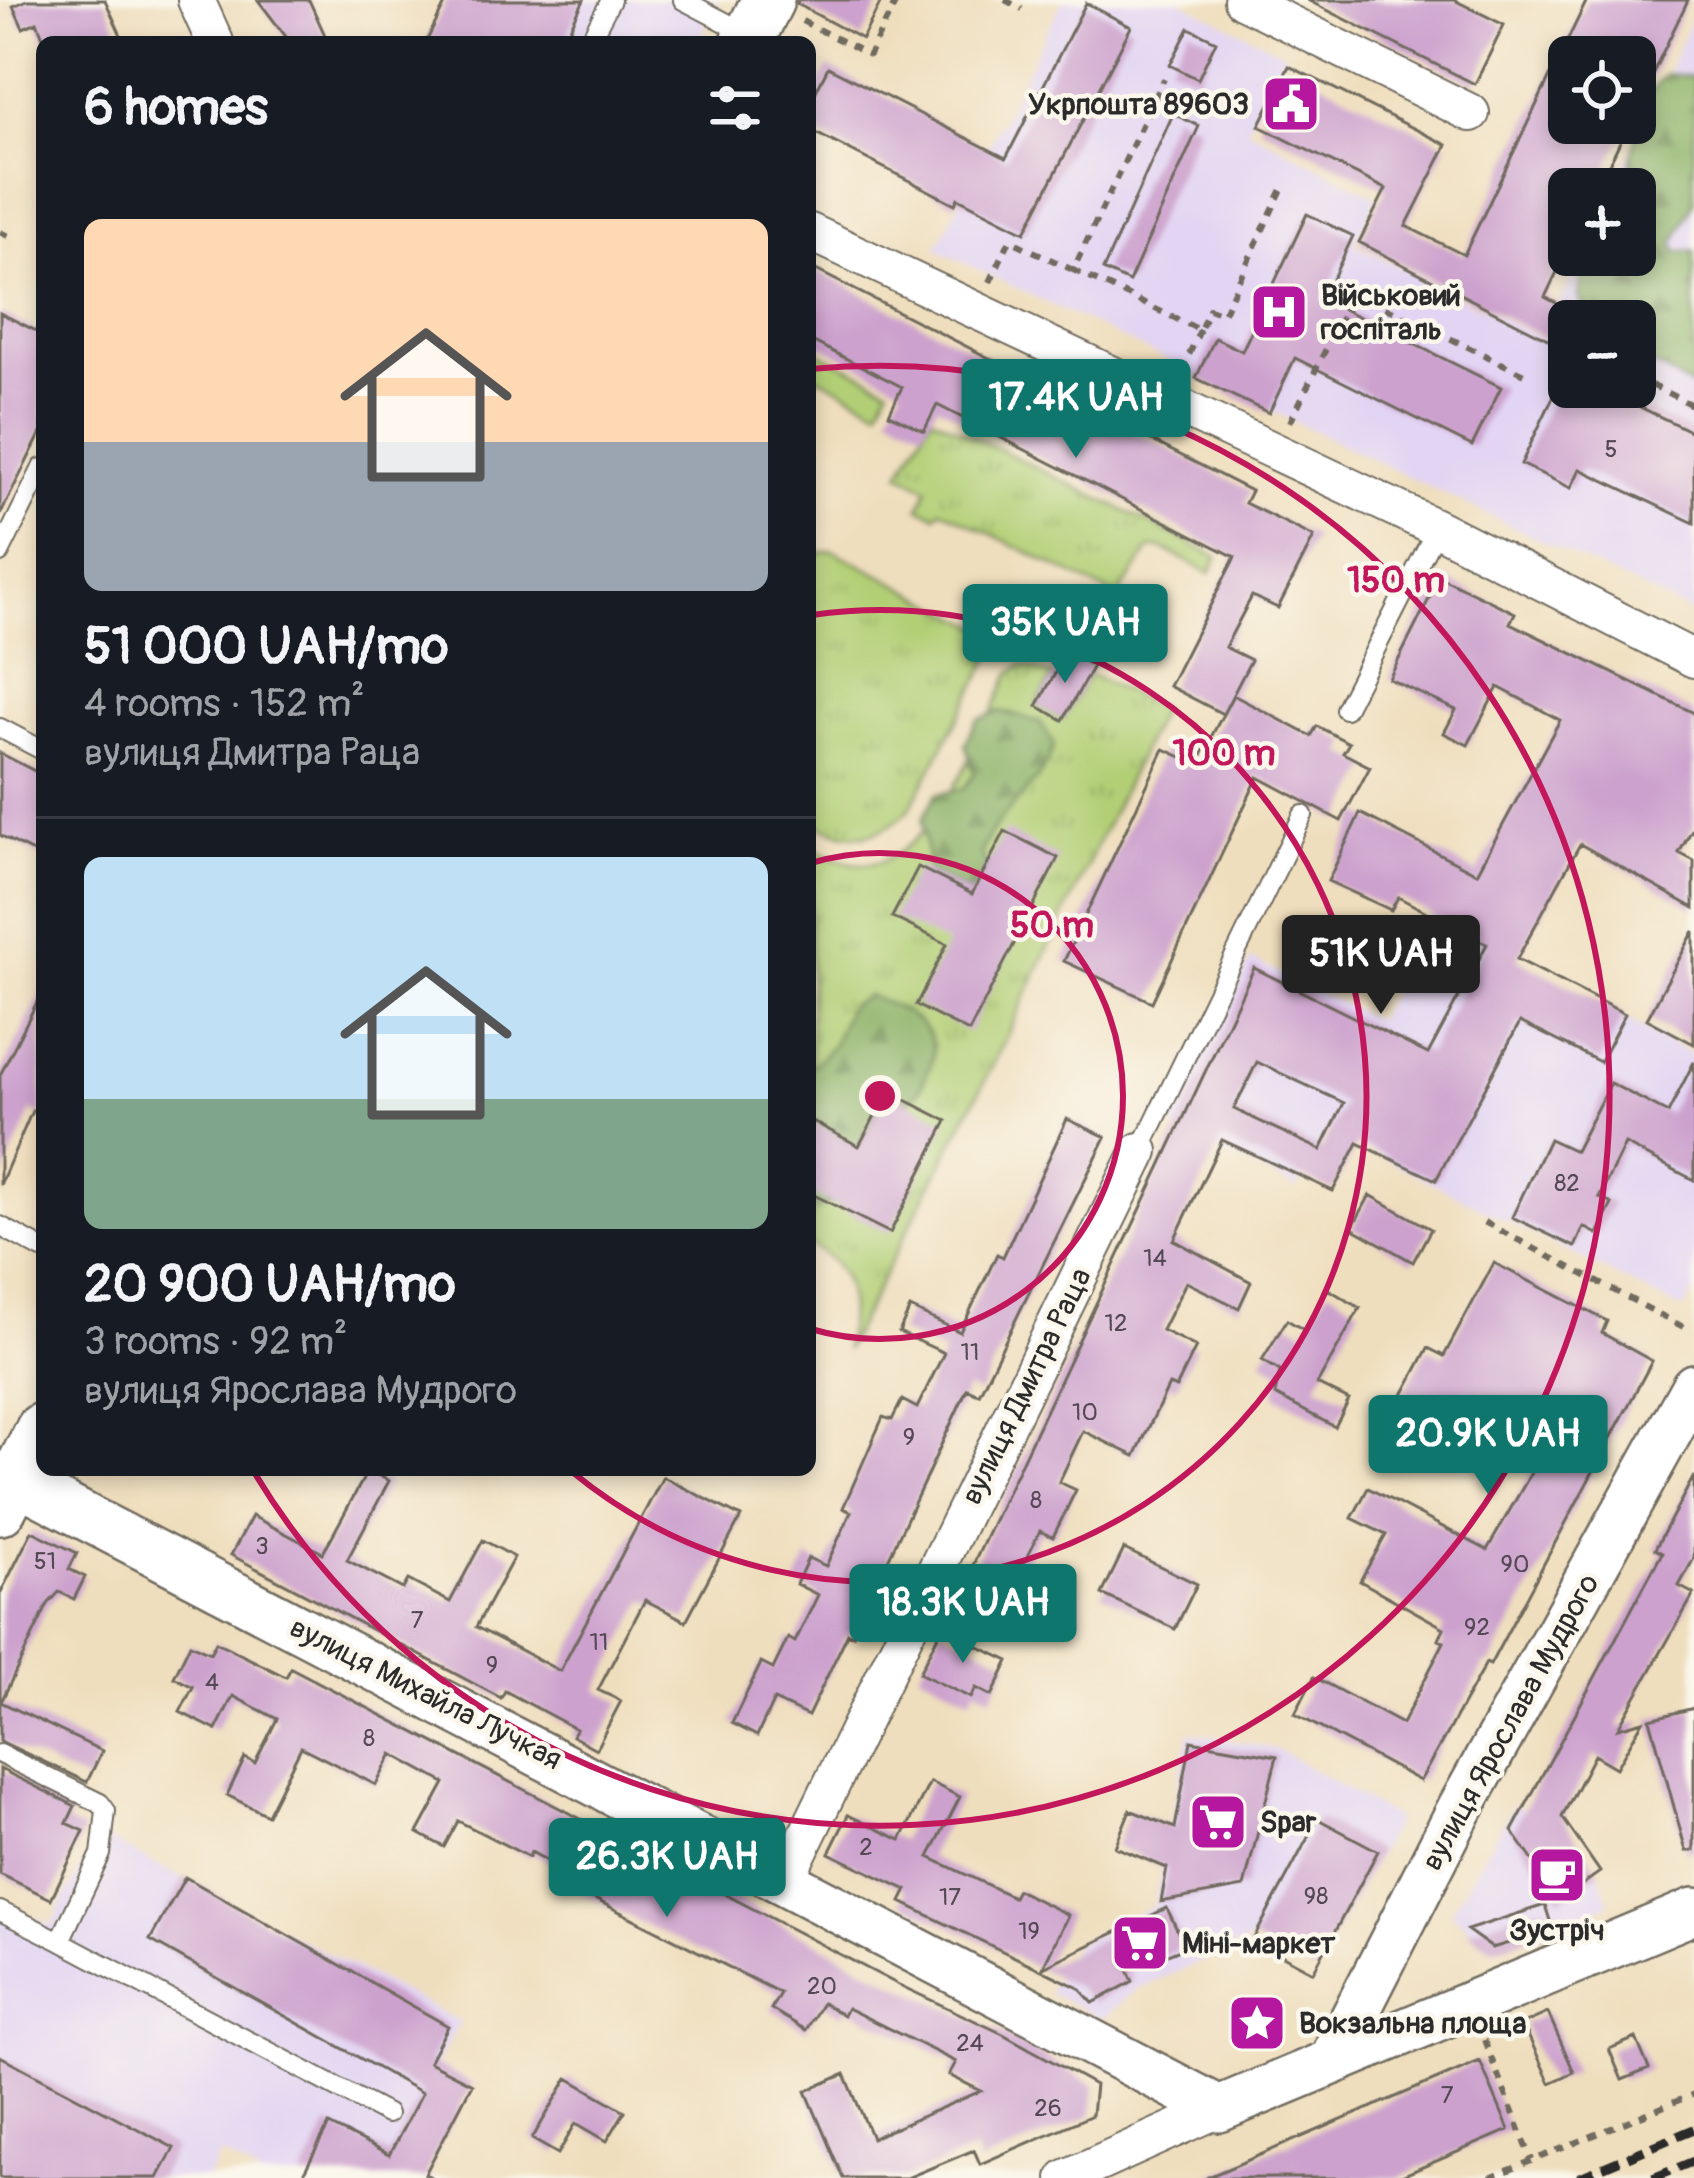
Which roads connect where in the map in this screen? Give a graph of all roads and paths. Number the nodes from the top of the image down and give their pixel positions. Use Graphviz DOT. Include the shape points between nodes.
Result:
graph roads {
  1 [pos="196,0"];
  2 [pos="611,0"];
  3 [pos="683,0"];
  4 [pos="897,0"];
  5 [pos="1005,0"];
  6 [pos="1242,0"];
  7 [pos="1022,9"];
  8 [pos="765,23"];
  9 [pos="212,36"];
  10 [pos="592,36"];
  11 [pos="806,36"];
  12 [pos="816,39"];
  13 [pos="1164,79"];
  14 [pos="1471,113"];
  15 [pos="1285,185"];
  16 [pos="0,232"];
  17 [pos="816,235"];
  18 [pos="14,239"];
  19 [pos="1073,270"];
  20 [pos="988,285"];
  21 [pos="1200,330"];
  22 [pos="1528,376"];
  23 [pos="1179,378"];
  24 [pos="1656,387"];
  25 [pos="1694,405"];
  26 [pos="1286,431"];
  27 [pos="36,480"];
  28 [pos="1438,528"];
  29 [pos="0,553"];
  30 [pos="1694,659"];
  31 [pos="1345,709"];
  32 [pos="0,728"];
  33 [pos="36,747"];
  34 [pos="1303,815"];
  35 [pos="1140,1151"];
  36 [pos="1484,1222"];
  37 [pos="0,1226"];
  38 [pos="36,1247"];
  39 [pos="1691,1331"];
  40 [pos="1694,1387"];
  41 [pos="36,1440"];
  42 [pos="8,1494"];
  43 [pos="0,1754"];
  44 [pos="785,1880"];
  45 [pos="0,1911"];
  46 [pos="1694,1911"];
  47 [pos="60,1941"];
  48 [pos="1469,2003"];
  49 [pos="1332,2060"];
  50 [pos="1694,2094"];
  51 [pos="1219,2110"];
  52 [pos="387,2114"];
  53 [pos="1532,2160"];
  54 [pos="1066,2178"];
  55 [pos="1490,2178"];
  1 -- 9 [label="street"];
  2 -- 10 [label="lane"];
  3 -- 8 [label="lane"];
  4 -- 12 [label="path" via="869,56"];
  5 -- 7 [label="path"];
  6 -- 14 [label="street"];
  8 -- 11 [label="path"];
  13 -- 19 [label="path"];
  15 -- 21 [label="path" via="1222,314 1209,309"];
  16 -- 18 [label="path"];
  17 -- 28 [label="street"];
  19 -- 20 [label="path" via="1010,240"];
  19 -- 21 [label="path"];
  21 -- 23 [label="path"];
  22 -- 26 [label="path" via="1354,292"];
  24 -- 25 [label="path"];
  27 -- 29 [label="lane"];
  28 -- 30 [label="street"];
  28 -- 31 [label="lane"];
  32 -- 33 [label="lane"];
  34 -- 35 [label="lane"];
  35 -- 44 [label="street, вулиця Дмитра Раца"];
  36 -- 39 [label="path"];
  37 -- 38 [label="lane"];
  40 -- 49 [label="street, вулиця Ярослава Мудрого" via="1460,1809"];
  41 -- 42 [label="main road"];
  42 -- 44 [label="street, вулиця Михайла Лучкая"];
  43 -- 47 [label="lane" via="106,1811 101,1854"];
  44 -- 51 [label="street, вулиця Михайла Лучкая"];
  45 -- 47 [label="lane"];
  46 -- 48 [label="street"];
  47 -- 52 [label="lane"];
  48 -- 49 [label="street"];
  48 -- 53 [label="path"];
  49 -- 51 [label="street"];
  50 -- 53 [label="path"];
  51 -- 54 [label="street"];
  53 -- 55 [label="path"];
}
